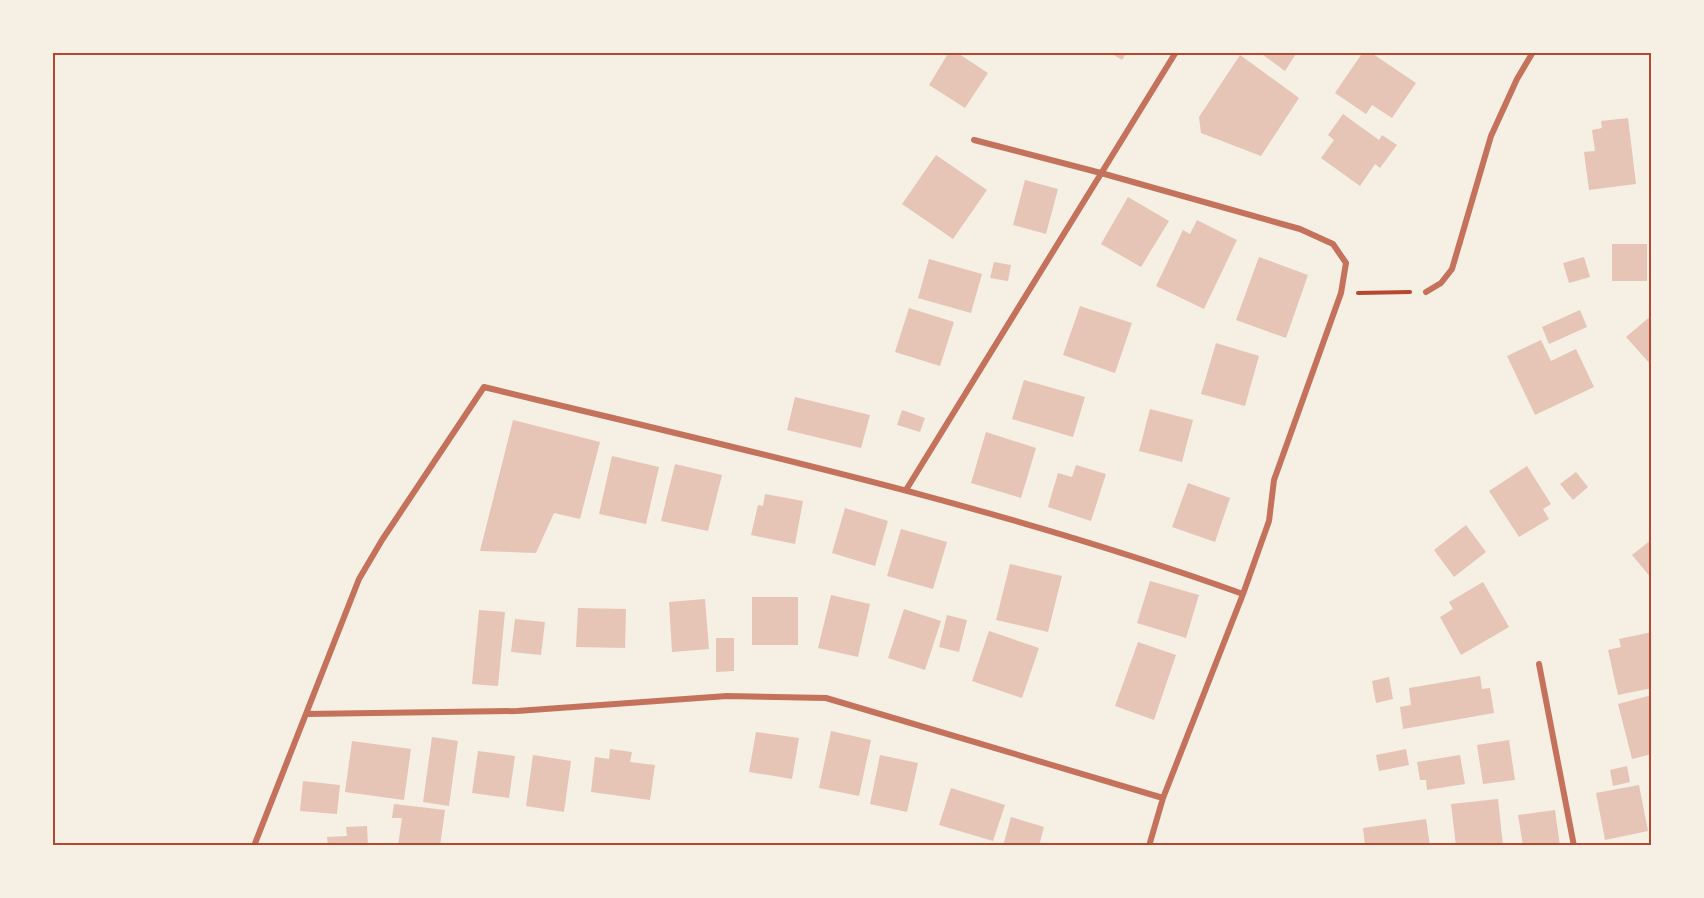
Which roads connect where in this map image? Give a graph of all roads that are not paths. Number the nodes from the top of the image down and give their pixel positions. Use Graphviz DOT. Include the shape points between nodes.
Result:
graph roads {
  1 [pos="1176,52"];
  2 [pos="1533,52"];
  3 [pos="974,140"];
  4 [pos="1101,173"];
  5 [pos="1426,292"];
  6 [pos="906,490"];
  7 [pos="1243,594"];
  8 [pos="1539,664"];
  9 [pos="306,714"];
  10 [pos="1163,798"];
  11 [pos="254,846"];
  12 [pos="1149,846"];
  13 [pos="1574,846"];
  1 -- 4 [label="street"];
  2 -- 5 [label="street" via="1491,136 1452,269 1441,283"];
  3 -- 4 [label="street"];
  4 -- 6 [label="street"];
  4 -- 7 [label="street" via="1300,229 1333,244 1346,263 1341,293 1274,480 1269,521"];
  6 -- 7 [label="street" via="1150,561"];
  6 -- 9 [label="street" via="484,387 359,579"];
  7 -- 10 [label="street"];
  8 -- 13 [label="street"];
  9 -- 10 [label="street" via="517,711 727,696 826,698"];
  9 -- 11 [label="street"];
  10 -- 12 [label="street"];
}
